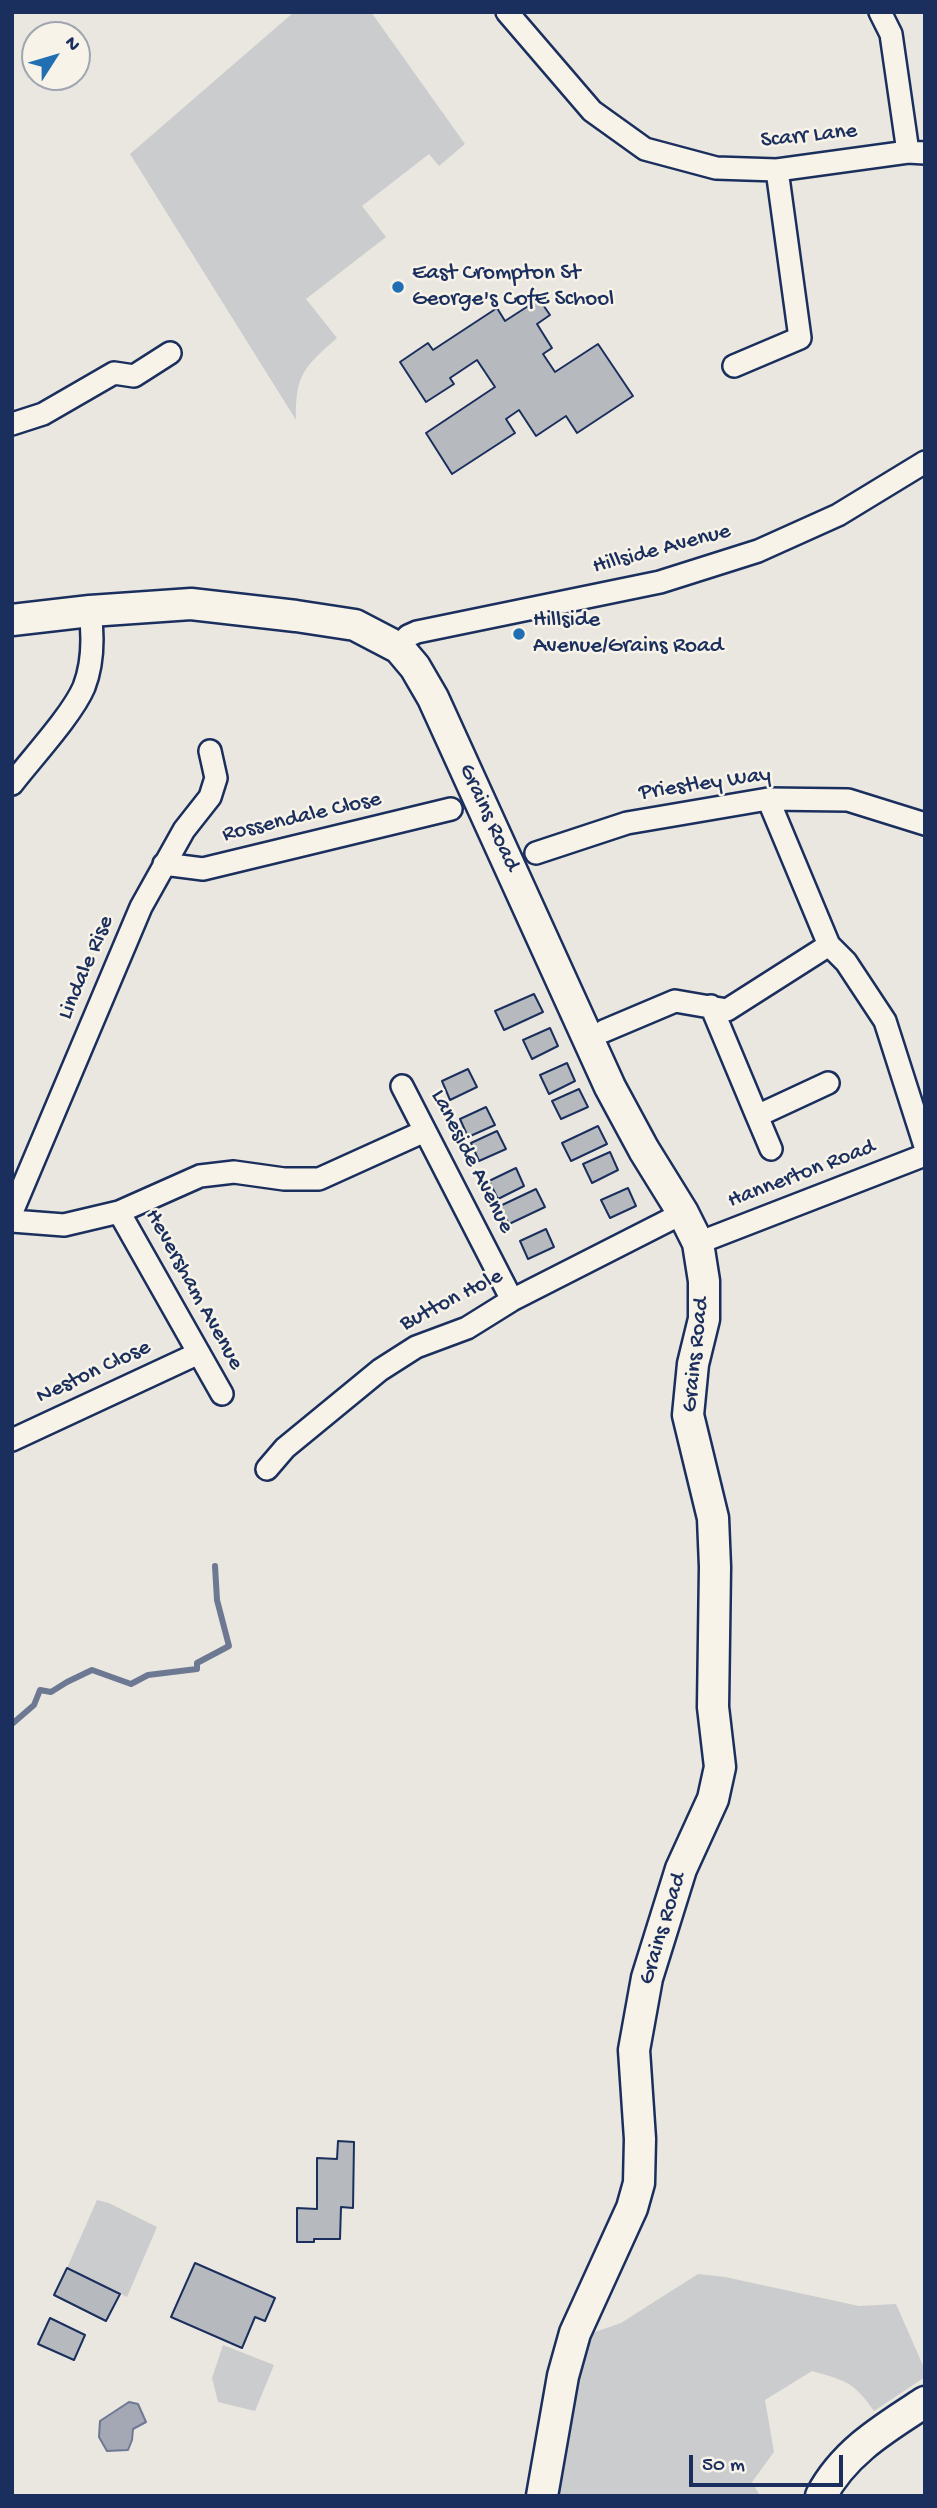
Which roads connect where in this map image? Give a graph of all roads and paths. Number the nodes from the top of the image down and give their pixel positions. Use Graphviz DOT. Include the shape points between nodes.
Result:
graph roads {
  1 [pos="508,12"];
  2 [pos="880,12"];
  3 [pos="916,153"];
  4 [pos="777,170"];
  5 [pos="170,353"];
  6 [pos="734,366"];
  7 [pos="12,424"];
  8 [pos="925,462"];
  9 [pos="90,611"];
  10 [pos="12,620"];
  11 [pos="399,648"];
  12 [pos="210,751"];
  13 [pos="12,784"];
  14 [pos="768,799"];
  15 [pos="451,809"];
  16 [pos="925,824"];
  17 [pos="536,853"];
  18 [pos="164,864"];
  19 [pos="829,945"];
  20 [pos="711,1006"];
  21 [pos="604,1031"];
  22 [pos="828,1083"];
  23 [pos="402,1086"];
  24 [pos="757,1116"];
  25 [pos="425,1131"];
  26 [pos="925,1146"];
  27 [pos="771,1149"];
  28 [pos="925,1155"];
  29 [pos="12,1212"];
  30 [pos="119,1212"];
  31 [pos="683,1213"];
  32 [pos="12,1221"];
  33 [pos="698,1243"];
  34 [pos="512,1300"];
  35 [pos="199,1353"];
  36 [pos="222,1394"];
  37 [pos="12,1440"];
  38 [pos="267,1469"];
  39 [pos="925,2402"];
  40 [pos="542,2496"];
  41 [pos="821,2496"];
  1 -- 4 [label="street, Scarr Lane" via="592,111 645,149 716,168"];
  2 -- 3 [label="street" via="891,34"];
  3 -- 4 [label="street, Scarr Lane"];
  4 -- 6 [label="street" via="800,338"];
  5 -- 7 [label="street" via="134,376 114,373 43,414"];
  8 -- 11 [label="street, Hillside Avenue" via="838,515 758,551 660,582 417,632"];
  9 -- 10 [label="street, Grains Road"];
  9 -- 11 [label="street, Grains Road" via="191,604 296,616 355,625"];
  9 -- 13 [label="street" via="91,647 84,686"];
  11 -- 31 [label="street, Grains Road" via="433,698 610,1087"];
  12 -- 18 [label="street, Lindale Rise" via="216,778 211,797"];
  14 -- 16 [label="street, Priestley Way" via="848,800"];
  14 -- 17 [label="street, Priestley Way" via="627,823"];
  14 -- 19 [label="street"];
  15 -- 18 [label="street, Rossendale Close" via="203,869"];
  18 -- 29 [label="street, Lindale Rise" via="141,907"];
  19 -- 20 [label="street" via="727,1010"];
  19 -- 26 [label="street" via="846,962 885,1021"];
  20 -- 21 [label="street" via="675,1001"];
  20 -- 24 [label="street"];
  22 -- 24 [label="street"];
  23 -- 25 [label="street, Laneside Avenue"];
  24 -- 27 [label="street"];
  25 -- 30 [label="street" via="319,1179 234,1172 200,1176"];
  25 -- 34 [label="street, Laneside Avenue"];
  28 -- 33 [label="street, Hannerton Road"];
  30 -- 32 [label="street" via="64,1225"];
  30 -- 35 [label="street, Heversham Avenue"];
  31 -- 33 [label="street, Grains Road"];
  31 -- 34 [label="street, Button Hole"];
  33 -- 40 [label="street, Grains Road" via="704,1319 688,1415 712,1518 713,1707 720,1767 713,1799 681,1869 647,1978 634,2050 639,2183 575,2333"];
  34 -- 38 [label="street, Button Hole" via="467,1328 416,1347 380,1370 285,1448"];
  35 -- 36 [label="street, Heversham Avenue"];
  35 -- 37 [label="street, Neston Close"];
  39 -- 41 [label="street" via="853,2453"];
}
